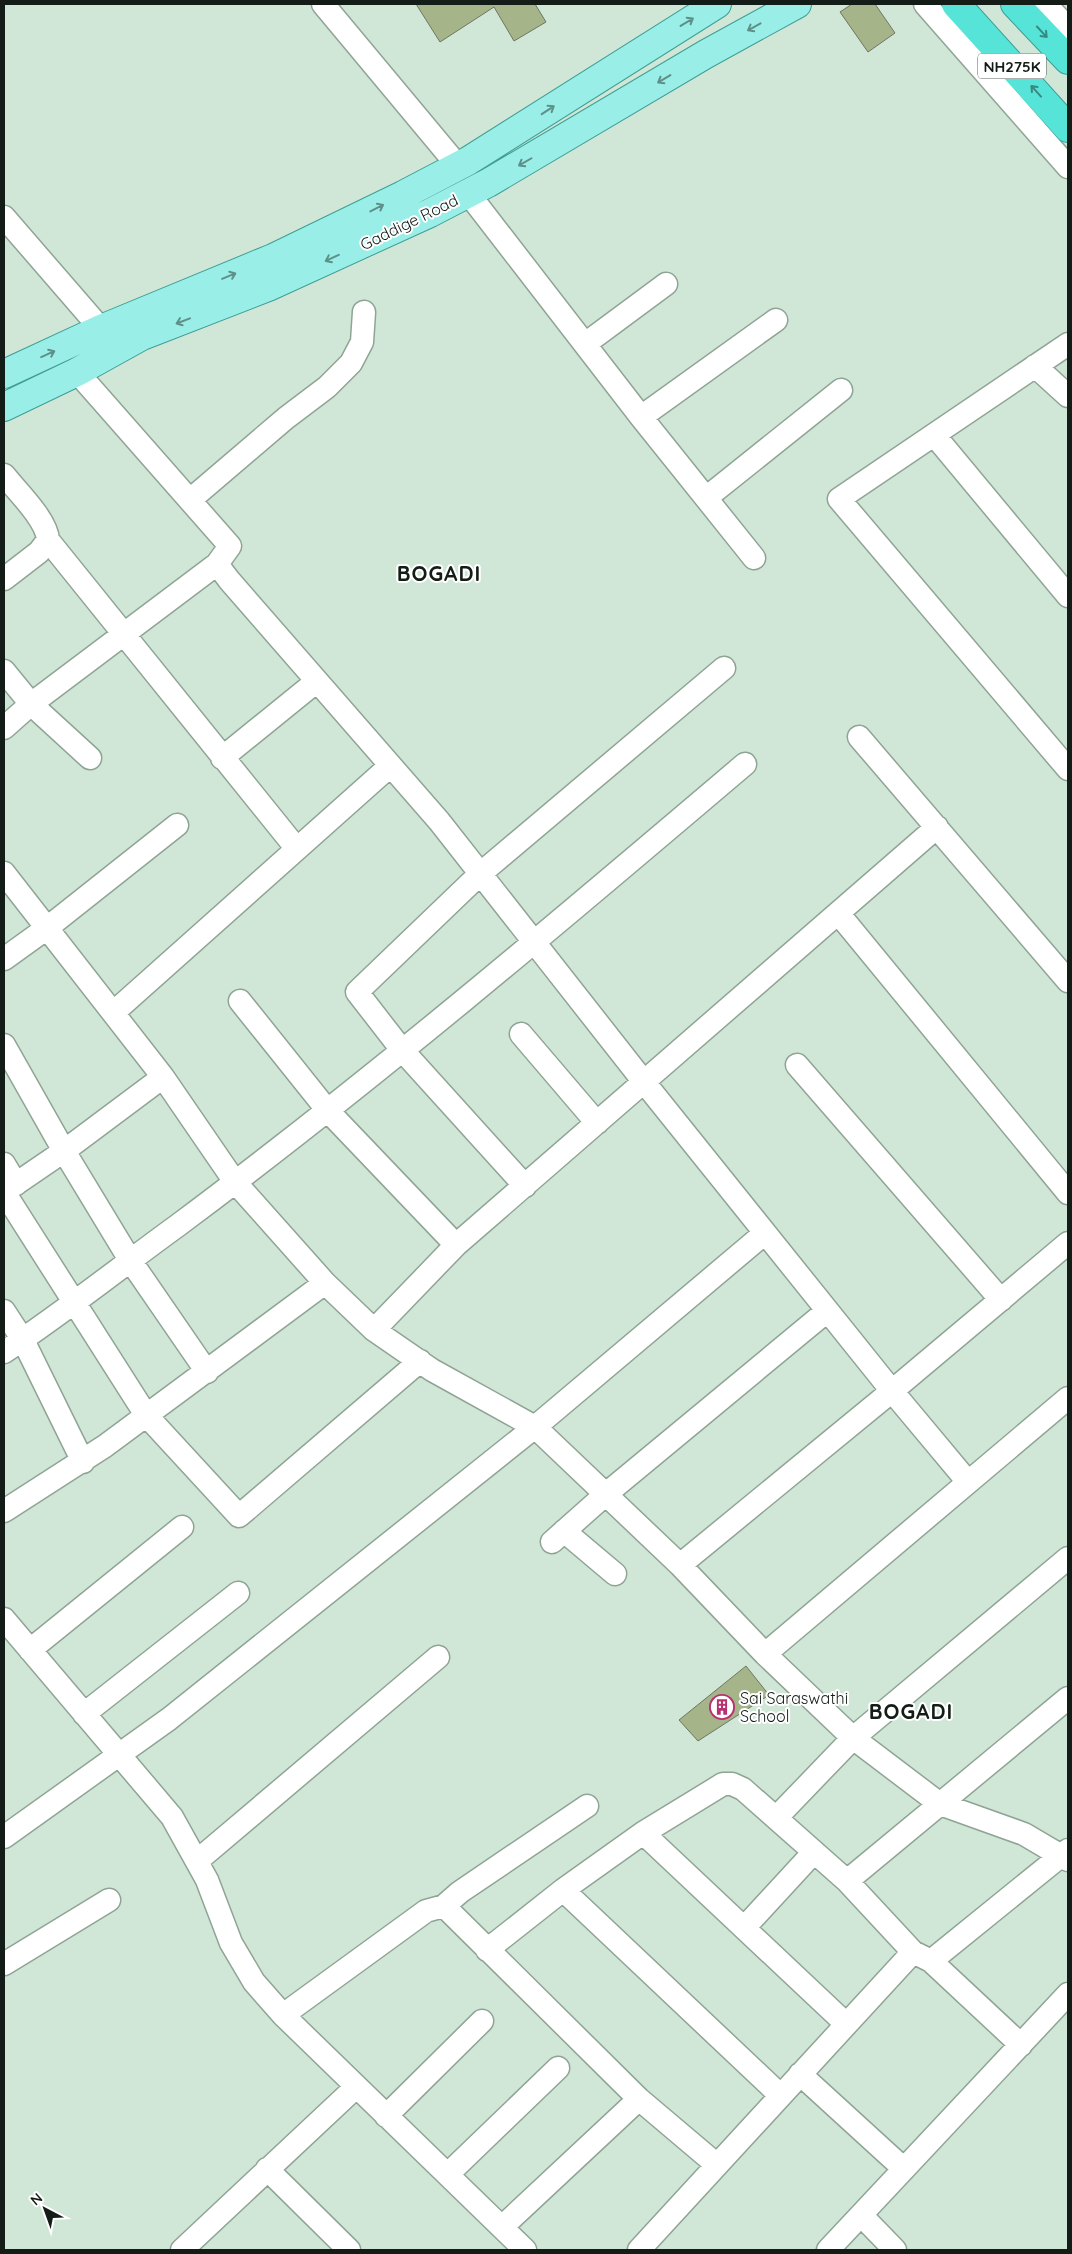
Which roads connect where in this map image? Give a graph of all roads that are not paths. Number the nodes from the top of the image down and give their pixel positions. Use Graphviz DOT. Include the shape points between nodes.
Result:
graph roads {
  1 [pos="323,4"];
  2 [pos="717,4"];
  3 [pos="797,4"];
  4 [pos="924,4"];
  5 [pos="956,4"];
  6 [pos="1015,4"];
  7 [pos="1045,4"];
  8 [pos="1068,28"];
  9 [pos="1068,60"];
  10 [pos="1068,128"];
  11 [pos="458,166"];
  12 [pos="1068,167"];
  13 [pos="468,193"];
  14 [pos="4,217"];
  15 [pos="666,284"];
  16 [pos="364,312"];
  17 [pos="776,320"];
  18 [pos="101,328"];
  19 [pos="585,344"];
  20 [pos="1068,344"];
  21 [pos="1034,366"];
  22 [pos="77,372"];
  23 [pos="4,374"];
  24 [pos="841,390"];
  25 [pos="1068,396"];
  26 [pos="4,408"];
  27 [pos="641,417"];
  28 [pos="935,436"];
  29 [pos="4,475"];
  30 [pos="706,498"];
  31 [pos="190,500"];
  32 [pos="48,540"];
  33 [pos="754,558"];
  34 [pos="217,564"];
  35 [pos="4,579"];
  36 [pos="1068,596"];
  37 [pos="124,635"];
  38 [pos="724,668"];
  39 [pos="4,670"];
  40 [pos="317,681"];
  41 [pos="32,704"];
  42 [pos="4,728"];
  43 [pos="858,737"];
  44 [pos="90,758"];
  45 [pos="222,758"];
  46 [pos="745,764"];
  47 [pos="390,766"];
  48 [pos="1068,769"];
  49 [pos="177,825"];
  50 [pos="937,827"];
  51 [pos="297,849"];
  52 [pos="4,873"];
  53 [pos="480,874"];
  54 [pos="838,913"];
  55 [pos="47,928"];
  56 [pos="534,943"];
  57 [pos="4,959"];
  58 [pos="1068,981"];
  59 [pos="240,1001"];
  60 [pos="113,1013"];
  61 [pos="521,1034"];
  62 [pos="4,1045"];
  63 [pos="402,1050"];
  64 [pos="797,1065"];
  65 [pos="163,1077"];
  66 [pos="644,1082"];
  67 [pos="328,1111"];
  68 [pos="597,1123"];
  69 [pos="64,1151"];
  70 [pos="4,1164"];
  71 [pos="235,1182"];
  72 [pos="16,1184"];
  73 [pos="525,1186"];
  74 [pos="1068,1193"];
  75 [pos="765,1233"];
  76 [pos="1068,1243"];
  77 [pos="456,1245"];
  78 [pos="130,1260"];
  79 [pos="325,1283"];
  80 [pos="1001,1300"];
  81 [pos="74,1302"];
  82 [pos="4,1311"];
  83 [pos="827,1311"];
  84 [pos="374,1330"];
  85 [pos="23,1340"];
  86 [pos="4,1352"];
  87 [pos="420,1361"];
  88 [pos="207,1372"];
  89 [pos="892,1392"];
  90 [pos="1068,1398"];
  91 [pos="146,1415"];
  92 [pos="535,1427"];
  93 [pos="83,1462"];
  94 [pos="968,1482"];
  95 [pos="606,1494"];
  96 [pos="4,1511"];
  97 [pos="182,1527"];
  98 [pos="1068,1558"];
  99 [pos="680,1565"];
  100 [pos="614,1574"];
  101 [pos="238,1592"];
  102 [pos="4,1619"];
  103 [pos="30,1650"];
  104 [pos="765,1654"];
  105 [pos="438,1657"];
  106 [pos="1068,1698"];
  107 [pos="84,1714"];
  108 [pos="853,1738"];
  109 [pos="119,1755"];
  110 [pos="940,1804"];
  111 [pos="588,1806"];
  112 [pos="776,1818"];
  113 [pos="644,1833"];
  114 [pos="4,1836"];
  115 [pos="814,1852"];
  116 [pos="1066,1855"];
  117 [pos="197,1862"];
  118 [pos="847,1881"];
  119 [pos="563,1890"];
  120 [pos="109,1900"];
  121 [pos="444,1906"];
  122 [pos="744,1928"];
  123 [pos="488,1950"];
  124 [pos="922,1957"];
  125 [pos="4,1964"];
  126 [pos="1068,1994"];
  127 [pos="283,2015"];
  128 [pos="482,2021"];
  129 [pos="845,2023"];
  130 [pos="1021,2045"];
  131 [pos="558,2068"];
  132 [pos="800,2074"];
  133 [pos="356,2087"];
  134 [pos="780,2095"];
  135 [pos="639,2099"];
  136 [pos="386,2116"];
  137 [pos="716,2165"];
  138 [pos="267,2169"];
  139 [pos="904,2169"];
  140 [pos="448,2174"];
  141 [pos="861,2215"];
  142 [pos="502,2227"];
  143 [pos="192,2247"];
  144 [pos="349,2250"];
  145 [pos="525,2250"];
  146 [pos="638,2250"];
  147 [pos="828,2250"];
  148 [pos="895,2250"];
  1 -- 11 [label="street"];
  11 -- 2 [label="main road, Gaddige Road, one-way"];
  3 -- 13 [label="main road, Gaddige Road, one-way"];
  4 -- 12 [label="street"];
  10 -- 5 [label="highway, NH275K, one-way"];
  6 -- 9 [label="highway, NH275K, one-way"];
  7 -- 8 [label="street"];
  18 -- 11 [label="main road, Gaddige Road, one-way" via="273,258"];
  13 -- 19 [label="street"];
  13 -- 22 [label="main road, Gaddige Road, one-way" via="268,287 142,336"];
  14 -- 18 [label="street"];
  15 -- 19 [label="street"];
  16 -- 31 [label="street" via="362,342 351,363 327,387"];
  17 -- 27 [label="street"];
  23 -- 18 [label="main road, Gaddige Road, one-way"];
  19 -- 27 [label="street"];
  20 -- 21 [label="street"];
  21 -- 25 [label="street"];
  21 -- 28 [label="street"];
  22 -- 26 [label="main road, Gaddige Road"];
  22 -- 31 [label="street"];
  24 -- 30 [label="street"];
  27 -- 30 [label="street"];
  28 -- 36 [label="street"];
  28 -- 48 [label="street" via="838,499"];
  29 -- 32 [label="street" via="37,516"];
  30 -- 33 [label="street"];
  31 -- 34 [label="street" via="230,546"];
  32 -- 35 [label="street" via="39,552"];
  32 -- 37 [label="street"];
  34 -- 37 [label="street"];
  34 -- 40 [label="street"];
  37 -- 41 [label="street"];
  37 -- 45 [label="street"];
  38 -- 53 [label="street"];
  39 -- 41 [label="street"];
  40 -- 45 [label="street"];
  40 -- 47 [label="street"];
  41 -- 42 [label="street"];
  41 -- 44 [label="street"];
  43 -- 50 [label="street"];
  45 -- 51 [label="street"];
  46 -- 56 [label="street"];
  47 -- 51 [label="street"];
  47 -- 53 [label="street"];
  49 -- 55 [label="street"];
  50 -- 54 [label="street"];
  50 -- 58 [label="street"];
  51 -- 60 [label="street"];
  52 -- 55 [label="street"];
  53 -- 56 [label="street"];
  53 -- 63 [label="street" via="357,992"];
  54 -- 66 [label="street"];
  54 -- 74 [label="street"];
  55 -- 57 [label="street"];
  55 -- 60 [label="street"];
  56 -- 63 [label="street"];
  56 -- 66 [label="street"];
  59 -- 67 [label="street"];
  60 -- 65 [label="street"];
  61 -- 68 [label="street"];
  62 -- 69 [label="street"];
  63 -- 67 [label="street"];
  63 -- 73 [label="street"];
  64 -- 80 [label="street"];
  65 -- 69 [label="street"];
  65 -- 71 [label="street"];
  66 -- 68 [label="street"];
  66 -- 75 [label="street"];
  67 -- 71 [label="street"];
  67 -- 77 [label="street"];
  68 -- 73 [label="street"];
  69 -- 72 [label="street"];
  69 -- 78 [label="street"];
  70 -- 72 [label="street"];
  71 -- 78 [label="street"];
  71 -- 79 [label="street"];
  72 -- 81 [label="street" via="4,1192"];
  73 -- 77 [label="street"];
  75 -- 83 [label="street"];
  75 -- 92 [label="street"];
  76 -- 80 [label="street"];
  77 -- 84 [label="street"];
  78 -- 81 [label="street"];
  78 -- 88 [label="street"];
  79 -- 84 [label="street"];
  79 -- 88 [label="street"];
  80 -- 89 [label="street"];
  81 -- 85 [label="street"];
  81 -- 91 [label="street"];
  82 -- 85 [label="street"];
  83 -- 89 [label="street"];
  83 -- 95 [label="street"];
  84 -- 87 [label="street"];
  85 -- 86 [label="street"];
  85 -- 93 [label="street"];
  87 -- 91 [label="street" via="239,1516"];
  87 -- 92 [label="street"];
  88 -- 91 [label="street"];
  89 -- 94 [label="street"];
  89 -- 99 [label="street"];
  90 -- 94 [label="street"];
  91 -- 93 [label="street"];
  92 -- 95 [label="street"];
  92 -- 109 [label="street" via="169,1719"];
  93 -- 96 [label="street"];
  94 -- 104 [label="street"];
  95 -- 99 [label="street"];
  95 -- 100 [label="street" via="558,1536"];
  97 -- 103 [label="street"];
  98 -- 108 [label="street"];
  99 -- 104 [label="street"];
  101 -- 107 [label="street"];
  102 -- 103 [label="street"];
  103 -- 107 [label="street"];
  104 -- 108 [label="street"];
  105 -- 117 [label="street"];
  106 -- 110 [label="street"];
  107 -- 109 [label="street"];
  108 -- 110 [label="street"];
  108 -- 112 [label="street"];
  109 -- 114 [label="street"];
  109 -- 117 [label="street" via="172,1817"];
  110 -- 116 [label="street" via="1024,1834"];
  110 -- 118 [label="street"];
  111 -- 121 [label="street"];
  112 -- 113 [label="street" via="743,1789 723,1784"];
  112 -- 115 [label="street"];
  113 -- 119 [label="street"];
  113 -- 122 [label="street"];
  115 -- 118 [label="street"];
  115 -- 122 [label="street"];
  116 -- 124 [label="street"];
  117 -- 127 [label="street" via="208,1880 231,1942 254,1982"];
  118 -- 124 [label="street"];
  119 -- 123 [label="street"];
  119 -- 134 [label="street"];
  120 -- 125 [label="street"];
  121 -- 123 [label="street"];
  121 -- 127 [label="street" via="426,1911"];
  122 -- 129 [label="street"];
  123 -- 135 [label="street"];
  124 -- 129 [label="street"];
  124 -- 130 [label="street"];
  126 -- 130 [label="street"];
  127 -- 133 [label="street"];
  128 -- 136 [label="street"];
  129 -- 132 [label="street"];
  130 -- 139 [label="street"];
  131 -- 140 [label="street"];
  132 -- 134 [label="street"];
  132 -- 139 [label="street"];
  133 -- 136 [label="street"];
  133 -- 138 [label="street"];
  134 -- 137 [label="street"];
  135 -- 137 [label="street"];
  135 -- 142 [label="street"];
  136 -- 140 [label="street"];
  137 -- 146 [label="street"];
  138 -- 143 [label="street"];
  138 -- 144 [label="street"];
  139 -- 141 [label="street"];
  140 -- 142 [label="street"];
  141 -- 147 [label="street"];
  141 -- 148 [label="street"];
  142 -- 145 [label="street"];
}
